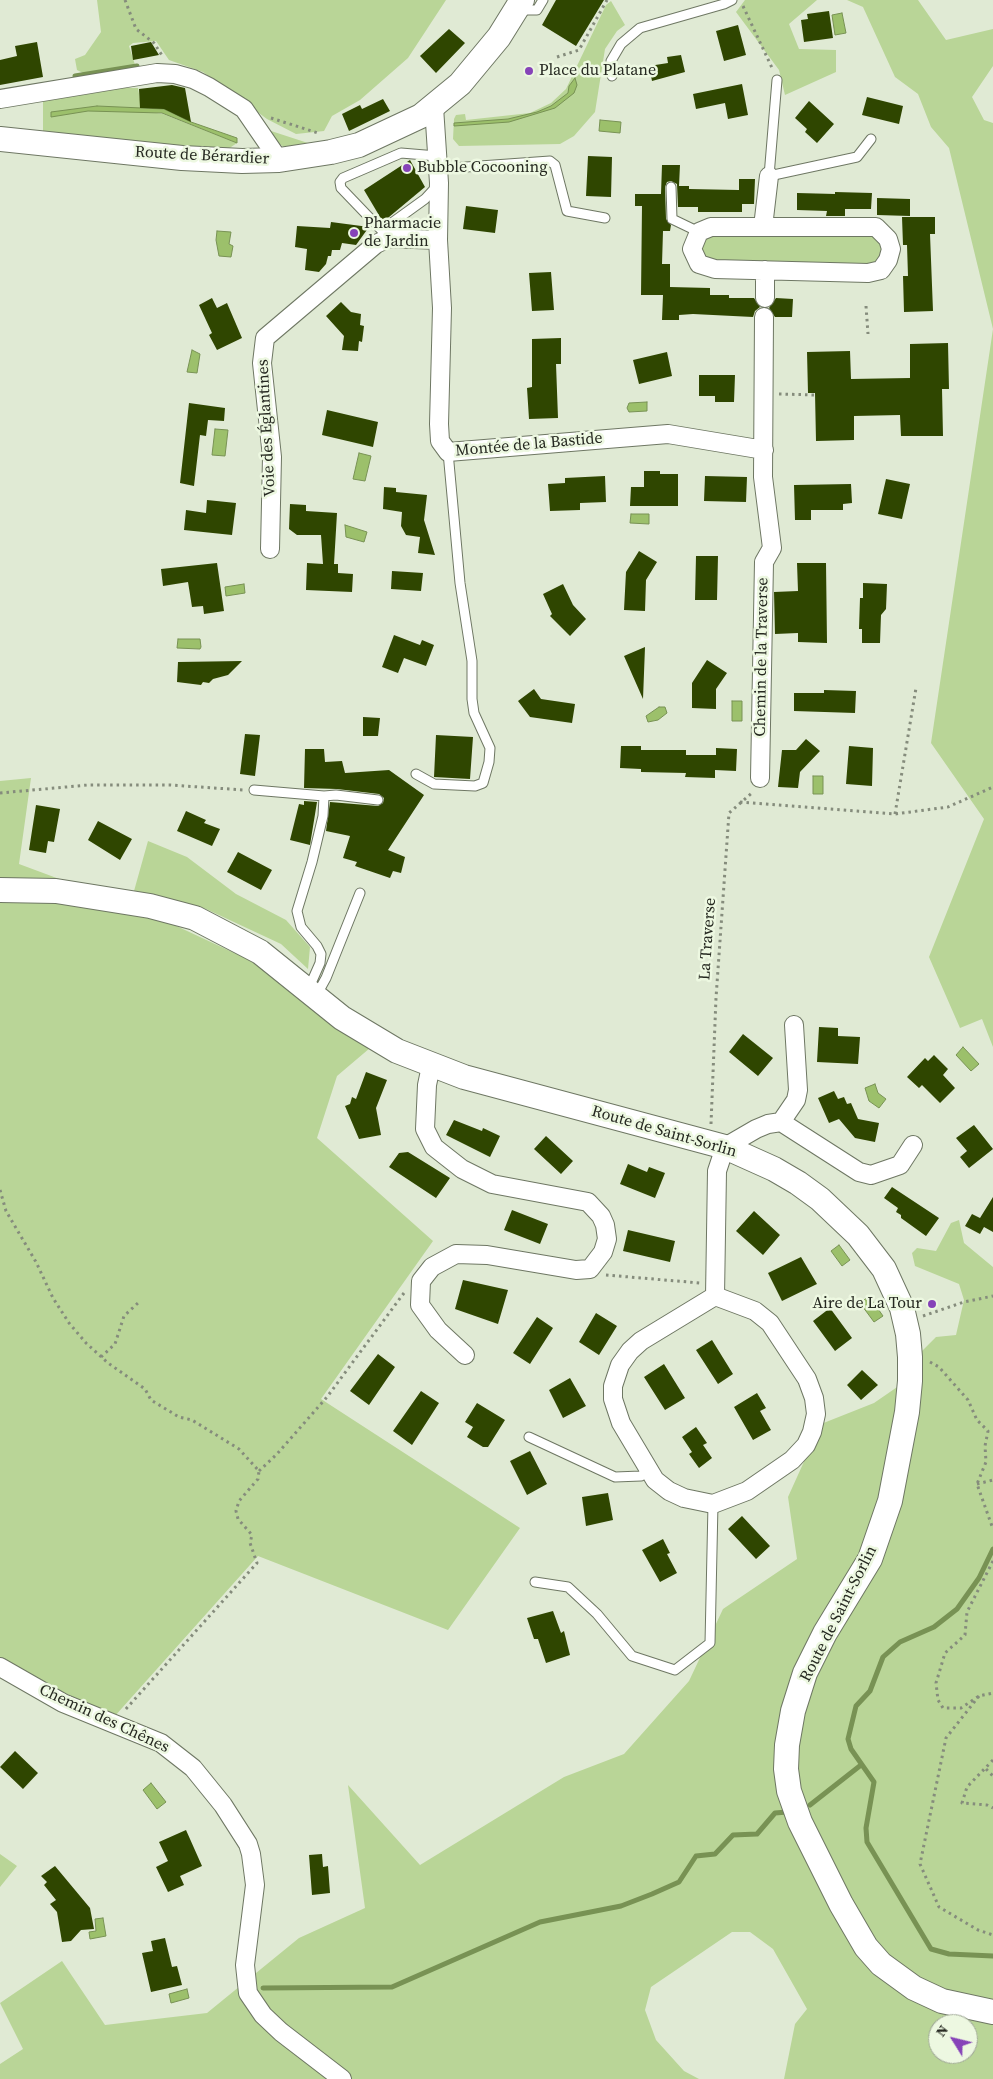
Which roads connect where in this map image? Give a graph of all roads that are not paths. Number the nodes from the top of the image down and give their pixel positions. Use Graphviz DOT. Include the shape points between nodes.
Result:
graph roads {
  1 [pos="544,0"];
  2 [pos="732,0"];
  3 [pos="519,5"];
  4 [pos="612,76"];
  5 [pos="777,80"];
  6 [pos="0,99"];
  7 [pos="434,107"];
  8 [pos="0,139"];
  9 [pos="870,139"];
  10 [pos="279,160"];
  11 [pos="438,170"];
  12 [pos="769,176"];
  13 [pos="671,188"];
  14 [pos="606,218"];
  15 [pos="763,227"];
  16 [pos="699,232"];
  17 [pos="389,238"];
  18 [pos="438,240"];
  19 [pos="765,270"];
  20 [pos="765,298"];
  21 [pos="764,317"];
  22 [pos="764,450"];
  23 [pos="448,452"];
  24 [pos="270,549"];
  25 [pos="416,774"];
  26 [pos="760,778"];
  27 [pos="254,790"];
  28 [pos="324,796"];
  29 [pos="378,800"];
  30 [pos="0,890"];
  31 [pos="360,894"];
  32 [pos="312,993"];
  33 [pos="794,1024"];
  34 [pos="431,1066"];
  35 [pos="780,1122"];
  36 [pos="913,1145"];
  37 [pos="725,1147"];
  38 [pos="715,1290"];
  39 [pos="465,1355"];
  40 [pos="529,1437"];
  41 [pos="648,1470"];
  42 [pos="713,1504"];
  43 [pos="535,1582"];
  44 [pos="0,1667"];
  45 [pos="993,2012"];
  46 [pos="342,2079"];
  1 -- 3 [label="lane" via="537,10"];
  2 -- 4 [label="lane" via="640,28 621,44 611,61"];
  3 -- 7 [label="street, Route de Bérardier" via="471,72"];
  5 -- 12 [label="lane"];
  6 -- 10 [label="street" via="158,73 174,74 210,87 244,109"];
  7 -- 10 [label="street, Route de Bérardier" via="406,125 359,145"];
  7 -- 11 [label="street, Montée de la Bastide"];
  8 -- 10 [label="street, Route de Bérardier" via="182,158"];
  9 -- 12 [label="lane" via="857,157"];
  11 -- 14 [label="lane" via="550,161 555,165 567,210"];
  11 -- 17 [label="lane" via="425,198 390,224"];
  11 -- 17 [label="lane" via="415,153 401,153 340,182 341,188"];
  11 -- 18 [label="street, Montée de la Bastide"];
  12 -- 15 [label="street"];
  13 -- 16 [label="lane" via="672,219"];
  15 -- 16 [label="street" via="711,227"];
  15 -- 19 [label="street" via="876,227 888,238 891,248 881,270 868,273"];
  16 -- 19 [label="street" via="692,249 700,264 715,269"];
  17 -- 18 [label="street"];
  17 -- 24 [label="street, Voie des Églantines" via="376,244 265,338 262,363 272,457"];
  18 -- 23 [label="street, Montée de la Bastide" via="442,308 439,424 440,441"];
  19 -- 20 [label="street"];
  21 -- 22 [label="street"];
  22 -- 23 [label="street, Montée de la Bastide" via="668,434"];
  22 -- 26 [label="street, Chemin de la Traverse" via="763,477 772,548 764,562"];
  23 -- 25 [label="lane" via="459,574 472,661 473,706 490,748 489,762 483,783 475,786 434,784"];
  27 -- 28 [label="lane"];
  28 -- 29 [label="lane" via="336,794"];
  28 -- 32 [label="lane" via="323,816 312,862 296,911 301,927 320,954"];
  30 -- 32 [label="street, Route de Saint-Sorlin" via="56,890 150,906 196,918 260,952"];
  31 -- 32 [label="lane" via="326,978"];
  32 -- 34 [label="street, Route de Saint-Sorlin" via="342,1018 380,1042"];
  33 -- 35 [label="street" via="798,1090 796,1100"];
  34 -- 37 [label="street, Route de Saint-Sorlin"];
  34 -- 39 [label="street" via="425,1129 434,1147 462,1169 492,1184 588,1202 602,1216 607,1239 603,1252 590,1269 576,1270 487,1255 456,1254 432,1267 421,1281 420,1305 428,1318"];
  35 -- 36 [label="street" via="859,1172 872,1175 900,1165"];
  35 -- 37 [label="street" via="756,1129"];
  37 -- 38 [label="street" via="717,1172"];
  37 -- 45 [label="street, Route de Saint-Sorlin" via="798,1183 844,1221 873,1253 897,1295 906,1322 910,1357 907,1412 890,1501 870,1559 825,1632 805,1673 787,1745 789,1791 800,1822 841,1904 866,1947 881,1964 914,1988 942,2001"];
  38 -- 41 [label="street" via="641,1341 620,1364 613,1386 613,1399 621,1422"];
  38 -- 42 [label="street" via="755,1311 770,1323 807,1379 816,1414 806,1445 792,1460 747,1491"];
  40 -- 41 [label="lane" via="614,1477 641,1476"];
  41 -- 42 [label="street" via="669,1491"];
  42 -- 43 [label="lane" via="710,1643 675,1670 632,1656 597,1614 568,1588"];
  44 -- 46 [label="street, Chemin des Chênes" via="63,1703 161,1743 186,1761 223,1805 248,1844 255,1870 245,1965 248,1993 263,2015 281,2032"];
}
